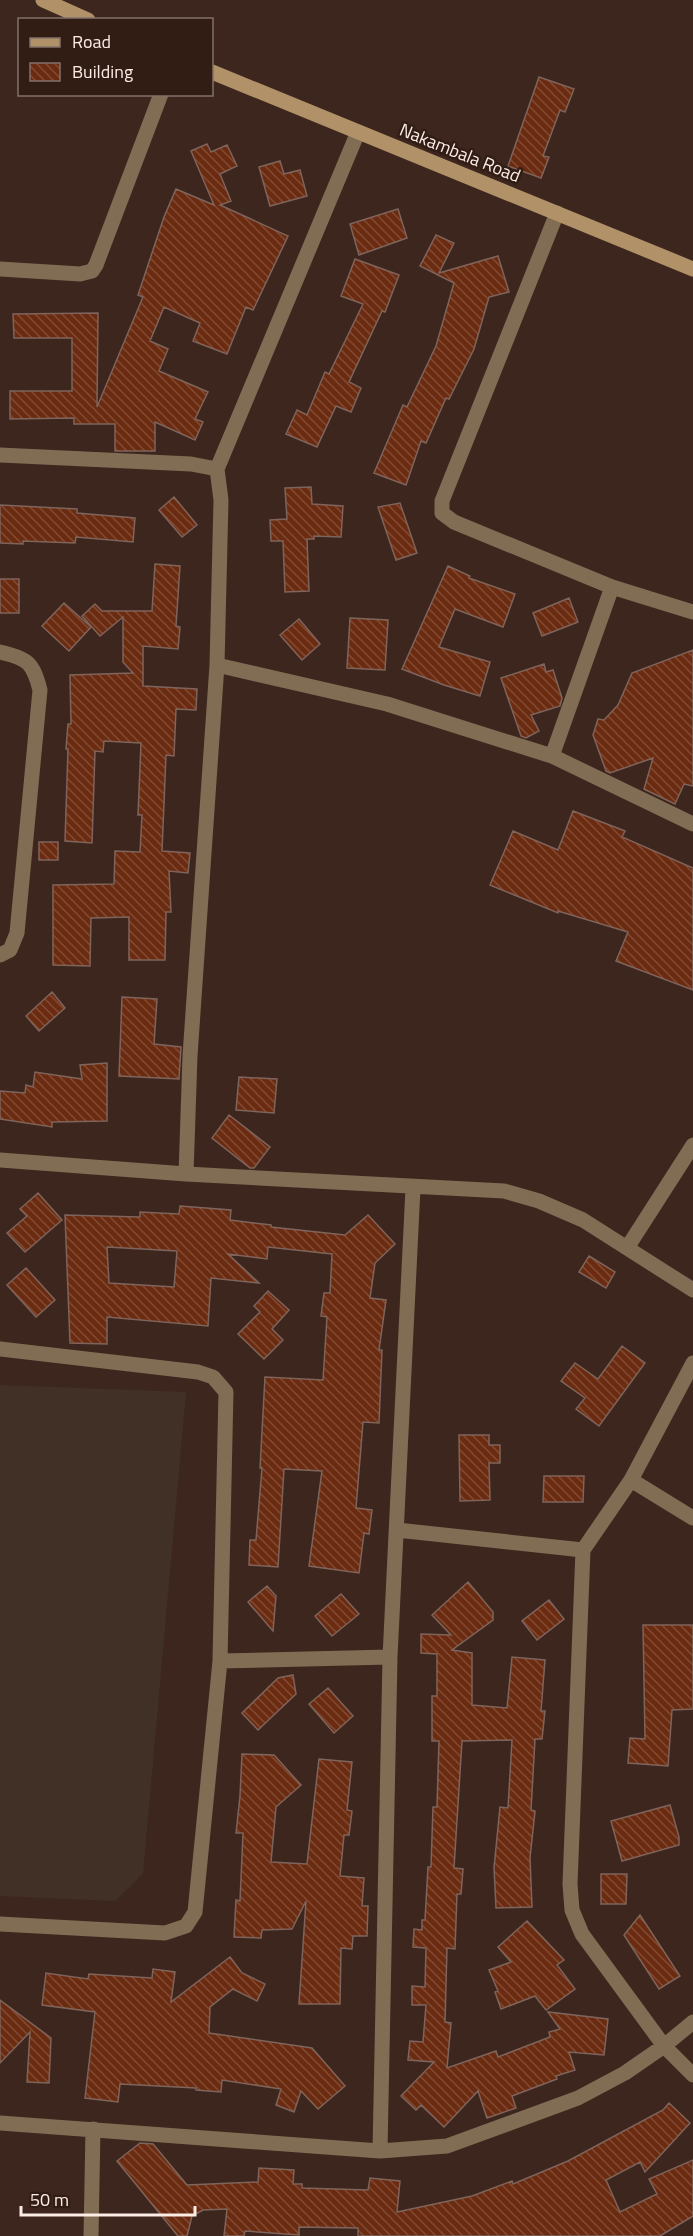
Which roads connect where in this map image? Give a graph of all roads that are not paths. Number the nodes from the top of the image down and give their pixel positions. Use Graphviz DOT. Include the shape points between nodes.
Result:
graph roads {
  1 [pos="43,0"];
  2 [pos="84,18"];
  3 [pos="213,72"];
  4 [pos="160,96"];
  5 [pos="358,132"];
  6 [pos="558,213"];
  7 [pos="0,269"];
  8 [pos="693,269"];
  9 [pos="0,455"];
  10 [pos="217,469"];
  11 [pos="612,586"];
  12 [pos="693,612"];
  13 [pos="0,652"];
  14 [pos="217,665"];
  15 [pos="552,756"];
  16 [pos="693,824"];
  17 [pos="0,955"];
  18 [pos="693,1145"];
  19 [pos="0,1160"];
  20 [pos="186,1174"];
  21 [pos="413,1188"];
  22 [pos="627,1248"];
  23 [pos="693,1290"];
  24 [pos="0,1349"];
  25 [pos="693,1363"];
  26 [pos="631,1480"];
  27 [pos="693,1518"];
  28 [pos="397,1530"];
  29 [pos="583,1550"];
  30 [pos="390,1657"];
  31 [pos="220,1661"];
  32 [pos="0,1924"];
  33 [pos="693,2022"];
  34 [pos="664,2046"];
  35 [pos="693,2075"];
  36 [pos="0,2124"];
  37 [pos="93,2129"];
  38 [pos="380,2151"];
  39 [pos="92,2236"];
  1 -- 2 [label="main road"];
  3 -- 5 [label="main road, Nakambala Road"];
  4 -- 7 [label="street" via="92,271 80,274"];
  5 -- 6 [label="main road, Nakambala Road"];
  5 -- 10 [label="street"];
  6 -- 8 [label="main road, Nakambala Road"];
  6 -- 11 [label="street" via="442,501 442,513 454,522"];
  9 -- 10 [label="street" via="191,464"];
  10 -- 14 [label="street" via="221,500"];
  11 -- 12 [label="street"];
  11 -- 15 [label="street"];
  13 -- 17 [label="street" via="20,656 34,668 40,690 17,933 10,950"];
  14 -- 15 [label="street" via="387,704"];
  14 -- 20 [label="street" via="190,1056"];
  15 -- 16 [label="street"];
  18 -- 22 [label="street"];
  19 -- 20 [label="street"];
  20 -- 21 [label="street"];
  21 -- 22 [label="street" via="504,1191 530,1198 583,1220"];
  21 -- 28 [label="street"];
  22 -- 23 [label="street"];
  24 -- 31 [label="street" via="198,1372 213,1377 226,1392"];
  25 -- 26 [label="street"];
  26 -- 27 [label="street"];
  26 -- 29 [label="street"];
  28 -- 29 [label="street"];
  28 -- 30 [label="street"];
  29 -- 34 [label="street" via="572,1910 582,1934"];
  30 -- 31 [label="street"];
  30 -- 38 [label="street"];
  31 -- 32 [label="street" via="195,1911 186,1926 165,1933"];
  33 -- 34 [label="street"];
  34 -- 35 [label="street"];
  34 -- 38 [label="street" via="578,2098 508,2125 447,2146"];
  36 -- 37 [label="street"];
  37 -- 38 [label="street"];
  37 -- 39 [label="street"];
}
